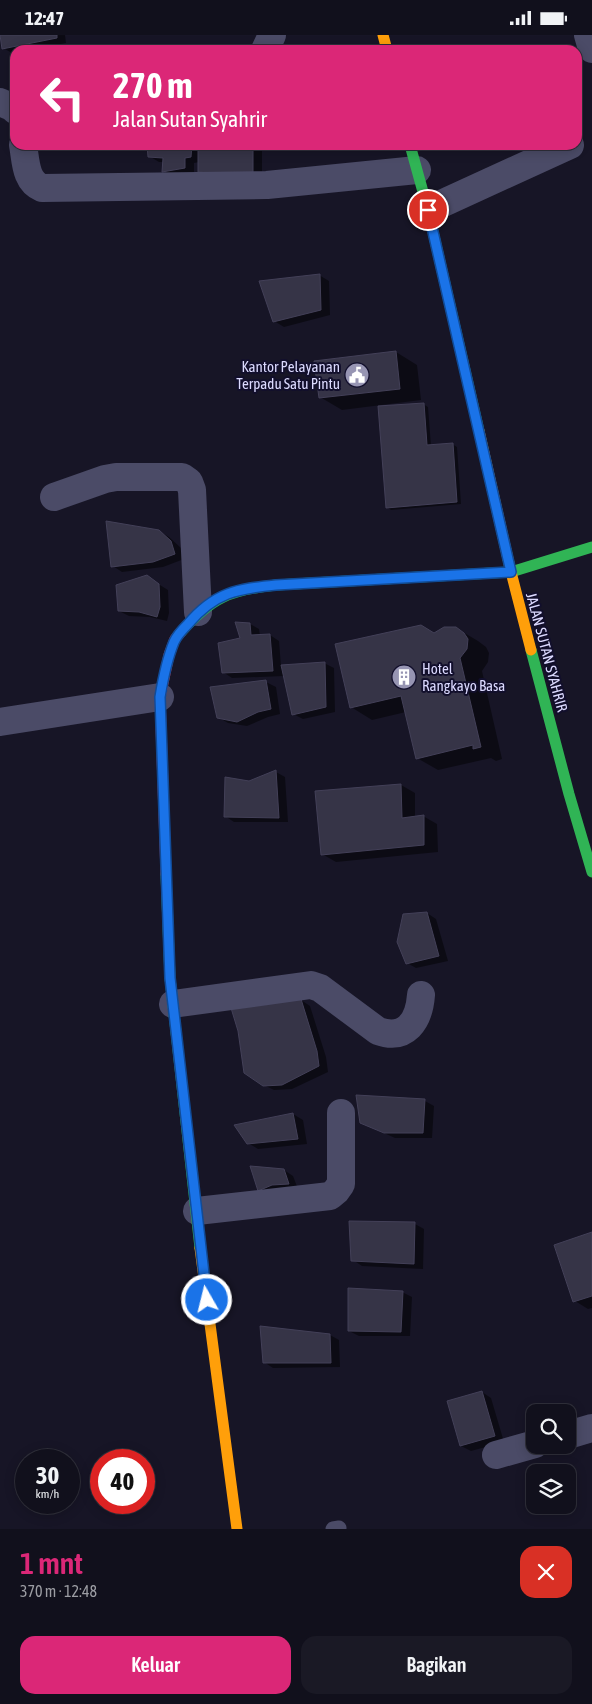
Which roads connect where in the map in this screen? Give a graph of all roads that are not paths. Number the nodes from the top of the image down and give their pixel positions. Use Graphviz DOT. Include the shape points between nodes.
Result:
graph roads {
  1 [pos="588,35"];
  2 [pos="592,49"];
  3 [pos="24,150"];
  4 [pos="559,150"];
  5 [pos="414,157"];
  6 [pos="428,210"];
  7 [pos="54,497"];
  8 [pos="592,547"];
  9 [pos="511,572"];
  10 [pos="198,612"];
  11 [pos="160,697"];
  12 [pos="0,722"];
  13 [pos="592,872"];
  14 [pos="422,995"];
  15 [pos="173,1004"];
  16 [pos="341,1113"];
  17 [pos="197,1211"];
  18 [pos="592,1428"];
  19 [pos="576,1433"];
  20 [pos="526,1447"];
  21 [pos="496,1455"];
  22 [pos="237,1529"];
  1 -- 2 [label="street"];
  3 -- 5 [label="street" via="30,179 42,188 266,185"];
  4 -- 6 [label="street"];
  5 -- 6 [label="main road, JALAN SUTAN SYAHRIR"];
  6 -- 9 [label="main road, JALAN SUTAN SYAHRIR"];
  7 -- 10 [label="street" via="116,477 182,477 189,482"];
  8 -- 9 [label="main road"];
  9 -- 10 [label="main road" via="243,589 219,597"];
  9 -- 13 [label="main road, JALAN SUTAN SYAHRIR"];
  10 -- 11 [label="main road" via="175,639"];
  11 -- 12 [label="street"];
  11 -- 15 [label="main road"];
  14 -- 15 [label="street" via="420,1009 412,1025 400,1033 387,1034 311,985"];
  15 -- 17 [label="main road"];
  16 -- 17 [label="street" via="341,1184 330,1196"];
  17 -- 22 [label="main road"];
  18 -- 19 [label="street"];
  20 -- 21 [label="street"];
}
